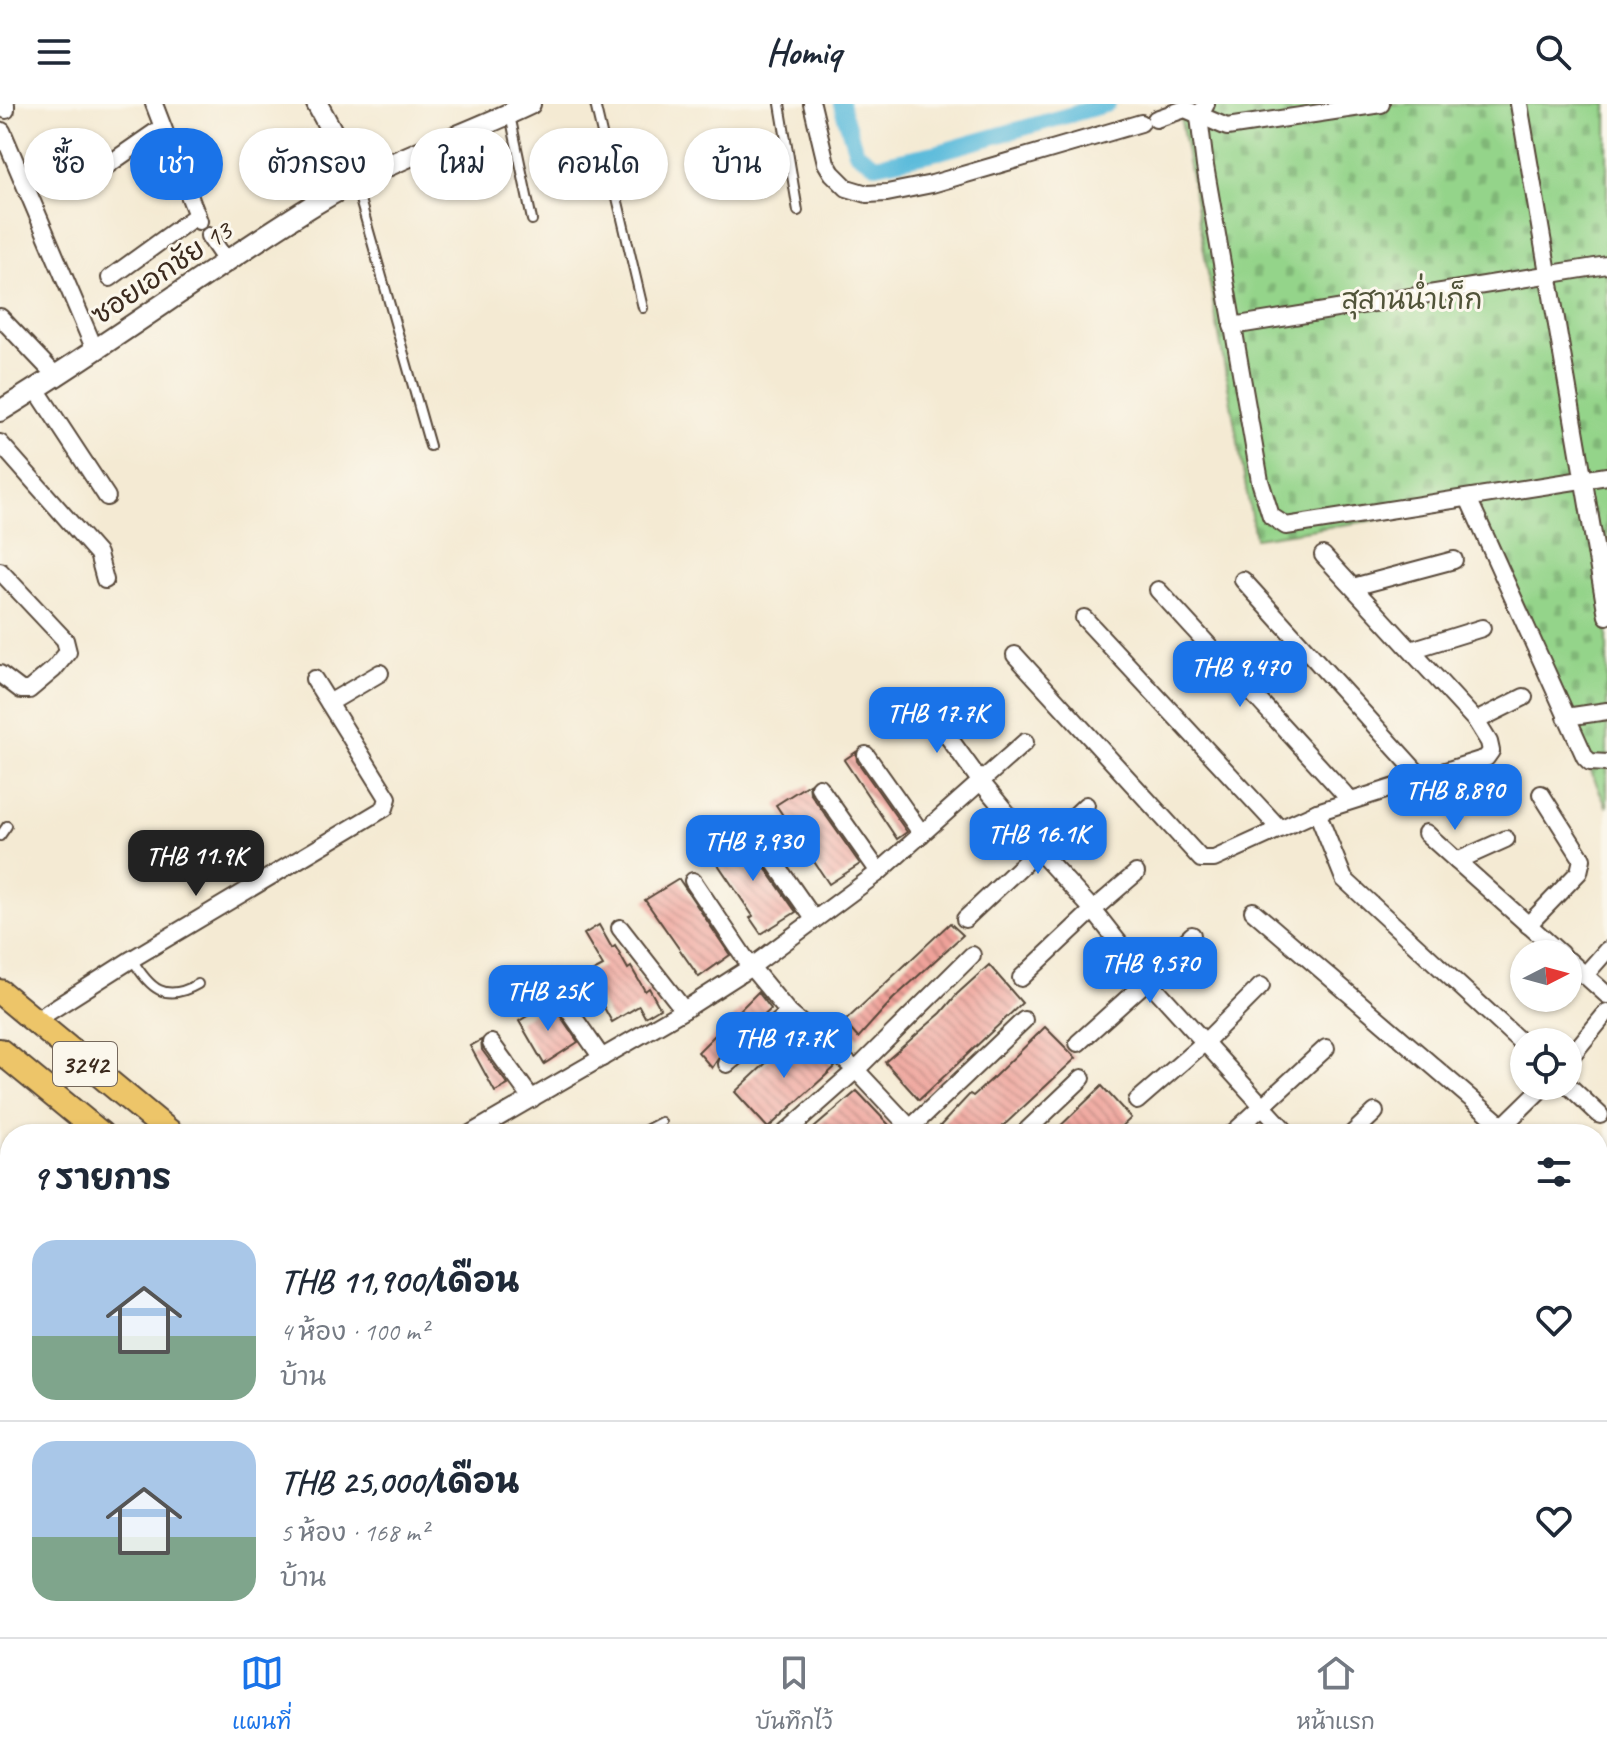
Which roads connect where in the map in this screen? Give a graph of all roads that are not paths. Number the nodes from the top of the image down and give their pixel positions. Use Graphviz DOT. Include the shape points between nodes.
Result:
graph roads {
  1 [pos="154,104"];
  2 [pos="317,104"];
  3 [pos="530,104"];
  4 [pos="595,104"];
  5 [pos="780,104"];
  6 [pos="812,104"];
  7 [pos="1381,104"];
  8 [pos="1519,104"];
  9 [pos="1202,110"];
  10 [pos="510,114"];
  11 [pos="161,128"];
  12 [pos="330,128"];
  13 [pos="2,131"];
  14 [pos="394,162"];
  15 [pos="191,200"];
  16 [pos="322,200"];
  17 [pos="360,200"];
  18 [pos="798,211"];
  19 [pos="532,220"];
  20 [pos="209,236"];
  21 [pos="227,262"];
  22 [pos="1607,265"];
  23 [pos="1547,274"];
  24 [pos="110,278"];
  25 [pos="643,308"];
  26 [pos="0,317"];
  27 [pos="1232,326"];
  28 [pos="95,350"];
  29 [pos="57,377"];
  30 [pos="36,389"];
  31 [pos="0,411"];
  32 [pos="0,443"];
  33 [pos="430,446"];
  34 [pos="1607,476"];
  35 [pos="1584,480"];
  36 [pos="107,497"];
  37 [pos="1468,498"];
  38 [pos="1323,555"];
  39 [pos="1454,560"];
  40 [pos="0,571"];
  41 [pos="105,580"];
  42 [pos="1243,580"];
  43 [pos="1353,587"];
  44 [pos="1158,590"];
  45 [pos="1607,616"];
  46 [pos="1084,618"];
  47 [pos="1482,628"];
  48 [pos="1411,650"];
  49 [pos="1015,655"];
  50 [pos="380,673"];
  51 [pos="0,674"];
  52 [pos="314,679"];
  53 [pos="1524,697"];
  54 [pos="329,703"];
  55 [pos="925,705"];
  56 [pos="1607,711"];
  57 [pos="1566,717"];
  58 [pos="1476,721"];
  59 [pos="1025,742"];
  60 [pos="866,755"];
  61 [pos="1607,763"];
  62 [pos="1424,780"];
  63 [pos="981,782"];
  64 [pos="819,787"];
  65 [pos="1541,794"];
  66 [pos="1350,800"];
  67 [pos="1086,805"];
  68 [pos="1317,812"];
  69 [pos="7,826"];
  70 [pos="1280,829"];
  71 [pos="1426,833"];
  72 [pos="922,834"];
  73 [pos="0,836"];
  74 [pos="756,836"];
  75 [pos="1506,839"];
  76 [pos="1037,849"];
  77 [pos="1457,861"];
  78 [pos="879,872"];
  79 [pos="1136,873"];
  80 [pos="693,881"];
  81 [pos="1093,910"];
  82 [pos="1253,911"];
  83 [pos="814,919"];
  84 [pos="965,919"];
  85 [pos="1528,925"];
  86 [pos="620,928"];
  87 [pos="1192,935"];
  88 [pos="1545,940"];
  89 [pos="1607,950"];
  90 [pos="972,955"];
  91 [pos="132,959"];
  92 [pos="751,967"];
  93 [pos="1582,972"];
  94 [pos="1585,975"];
  95 [pos="1021,978"];
  96 [pos="1148,980"];
  97 [pos="198,984"];
  98 [pos="1261,986"];
  99 [pos="0,992"];
  100 [pos="1607,995"];
  101 [pos="561,999"];
  102 [pos="684,1010"];
  103 [pos="1607,1012"];
  104 [pos="789,1013"];
  105 [pos="1024,1020"];
  106 [pos="33,1022"];
  107 [pos="1510,1032"];
  108 [pos="1205,1042"];
  109 [pos="491,1043"];
  110 [pos="1078,1043"];
  111 [pos="1582,1043"];
  112 [pos="1326,1048"];
  113 [pos="0,1051"];
  114 [pos="602,1058"];
  115 [pos="727,1064"];
  116 [pos="856,1070"];
  117 [pos="1082,1078"];
  118 [pos="1582,1098"];
  119 [pos="532,1099"];
  120 [pos="1531,1100"];
  121 [pos="1137,1101"];
  122 [pos="1264,1107"];
  123 [pos="1375,1112"];
  124 [pos="1600,1115"];
  125 [pos="661,1122"];
  126 [pos="89,1124"];
  127 [pos="160,1124"];
  128 [pos="488,1124"];
  129 [pos="657,1124"];
  130 [pos="795,1124"];
  131 [pos="903,1124"];
  132 [pos="918,1124"];
  133 [pos="1034,1124"];
  134 [pos="1244,1124"];
  135 [pos="1279,1124"];
  136 [pos="1362,1124"];
  137 [pos="1495,1124"];
  138 [pos="1509,1124"];
  1 -- 11 [label="street"];
  2 -- 12 [label="street"];
  3 -- 10 [label="street, ซอยเอกชัย 13"];
  4 -- 25 [label="lane"];
  5 -- 18 [label="lane"];
  6 -- 9 [label="street" via="832,173 847,188 867,194 932,184 1185,109"];
  7 -- 9 [label="street" via="1227,127"];
  8 -- 23 [label="street"];
  9 -- 27 [label="street" via="1205,166"];
  10 -- 14 [label="street, ซอยเอกชัย 13"];
  10 -- 19 [label="lane"];
  13 -- 28 [label="street"];
  15 -- 24 [label="street" via="198,218"];
  16 -- 21 [label="street, ซอยเอกชัย 13"];
  17 -- 33 [label="lane"];
  20 -- 21 [label="street"];
  21 -- 28 [label="street, ซอยเอกชัย 13"];
  22 -- 23 [label="street"];
  23 -- 27 [label="street"];
  23 -- 35 [label="street"];
  26 -- 29 [label="street"];
  27 -- 37 [label="street" via="1260,481 1278,522 1286,526"];
  28 -- 29 [label="street, ซอยเอกชัย 13"];
  29 -- 30 [label="street, ซอยเอกชัย 13"];
  30 -- 31 [label="street, ซอยเอกชัย 13"];
  30 -- 36 [label="street"];
  32 -- 41 [label="street" via="98,554"];
  34 -- 35 [label="street"];
  35 -- 37 [label="street"];
  35 -- 45 [label="street"];
  37 -- 57 [label="street"];
  38 -- 43 [label="street"];
  39 -- 43 [label="street"];
  40 -- 51 [label="street" via="65,640 68,652 29,690"];
  42 -- 62 [label="street"];
  43 -- 48 [label="street"];
  44 -- 66 [label="street"];
  46 -- 70 [label="street"];
  47 -- 48 [label="street"];
  48 -- 58 [label="street"];
  49 -- 70 [label="street" via="1201,859 1214,859"];
  50 -- 54 [label="street"];
  52 -- 54 [label="street"];
  53 -- 58 [label="street"];
  54 -- 91 [label="street" via="388,804"];
  55 -- 63 [label="street"];
  56 -- 57 [label="street"];
  57 -- 61 [label="street" via="1585,757"];
  58 -- 62 [label="street" via="1489,742 1486,758"];
  59 -- 63 [label="street"];
  60 -- 72 [label="street"];
  62 -- 66 [label="street"];
  63 -- 72 [label="street"];
  63 -- 76 [label="street"];
  64 -- 78 [label="street"];
  65 -- 85 [label="street" via="1582,866"];
  66 -- 68 [label="street"];
  67 -- 76 [label="street"];
  68 -- 70 [label="street"];
  68 -- 107 [label="street" via="1344,879"];
  69 -- 73 [label="lane"];
  71 -- 77 [label="street"];
  72 -- 78 [label="street"];
  74 -- 83 [label="street"];
  75 -- 77 [label="street"];
  76 -- 81 [label="street"];
  76 -- 84 [label="street"];
  77 -- 85 [label="street"];
  78 -- 83 [label="street"];
  79 -- 81 [label="street"];
  80 -- 92 [label="street"];
  81 -- 95 [label="street"];
  81 -- 96 [label="street"];
  82 -- 137 [label="street"];
  83 -- 92 [label="street"];
  85 -- 88 [label="street"];
  86 -- 102 [label="street"];
  87 -- 96 [label="street"];
  89 -- 94 [label="street"];
  90 -- 116 [label="street"];
  91 -- 97 [label="lane" via="166,994"];
  91 -- 106 [label="street"];
  92 -- 102 [label="street"];
  92 -- 104 [label="street"];
  93 -- 94 [label="street"];
  94 -- 100 [label="street"];
  96 -- 108 [label="street"];
  96 -- 110 [label="street"];
  98 -- 108 [label="street"];
  99 -- 106 [label="main road, 3242"];
  101 -- 114 [label="street"];
  102 -- 114 [label="street"];
  103 -- 111 [label="street"];
  104 -- 115 [label="street"];
  104 -- 116 [label="street"];
  105 -- 132 [label="street"];
  106 -- 127 [label="main road, 3242"];
  108 -- 121 [label="street"];
  108 -- 122 [label="street"];
  109 -- 119 [label="street"];
  112 -- 122 [label="street"];
  113 -- 126 [label="main road, 3242"];
  114 -- 119 [label="street"];
  116 -- 130 [label="street"];
  116 -- 131 [label="street"];
  117 -- 133 [label="street"];
  118 -- 124 [label="street"];
  119 -- 128 [label="street"];
  120 -- 138 [label="street"];
  122 -- 134 [label="street"];
  122 -- 135 [label="street"];
  123 -- 136 [label="street"];
  125 -- 129 [label="lane"];
}
